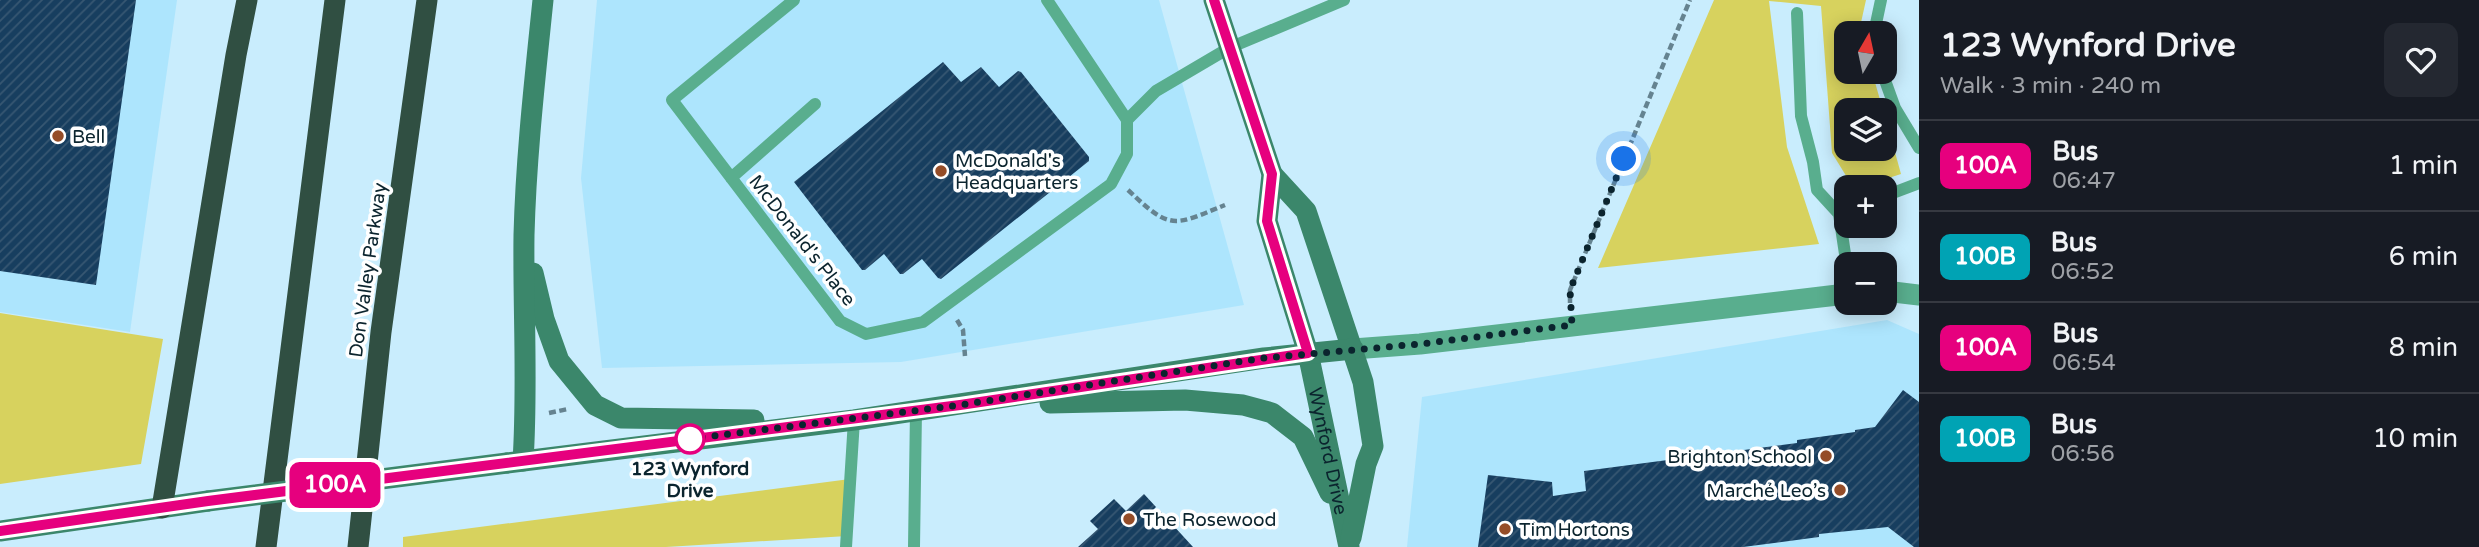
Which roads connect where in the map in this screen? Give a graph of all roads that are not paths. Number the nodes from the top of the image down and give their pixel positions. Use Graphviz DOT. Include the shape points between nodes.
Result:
graph roads {
  1 [pos="247,0"];
  2 [pos="335,0"];
  3 [pos="426,0"];
  4 [pos="543,0"];
  5 [pos="794,0"];
  6 [pos="1047,0"];
  7 [pos="1213,0"];
  8 [pos="1344,0"];
  9 [pos="1881,0"];
  10 [pos="1797,13"];
  11 [pos="1877,21"];
  12 [pos="1229,48"];
  13 [pos="1886,84"];
  14 [pos="815,104"];
  15 [pos="1127,120"];
  16 [pos="1919,148"];
  17 [pos="1272,174"];
  18 [pos="731,178"];
  19 [pos="1919,183"];
  20 [pos="1897,191"];
  21 [pos="1834,205"];
  22 [pos="524,234"];
  23 [pos="1897,292"];
  24 [pos="1834,294"];
  25 [pos="1919,295"];
  26 [pos="1353,349"];
  27 [pos="1308,353"];
  28 [pos="960,405"];
  29 [pos="916,411"];
  30 [pos="855,420"];
  31 [pos="831,422"];
  32 [pos="515,462"];
  33 [pos="162,508"];
  34 [pos="0,531"];
  35 [pos="266,547"];
  36 [pos="358,547"];
  37 [pos="846,547"];
  38 [pos="914,547"];
  39 [pos="1349,547"];
  1 -- 33 [label="highway"];
  2 -- 35 [label="highway"];
  3 -- 36 [label="highway, Don Valley Parkway" via="381,332"];
  4 -- 22 [label="street"];
  5 -- 18 [label="lane, McDonald's Place" via="672,100"];
  6 -- 15 [label="lane"];
  7 -- 12 [label="street"];
  8 -- 12 [label="lane"];
  9 -- 11 [label="lane"];
  10 -- 21 [label="lane" via="1801,116 1816,190"];
  12 -- 15 [label="lane" via="1156,91"];
  12 -- 17 [label="street"];
  13 -- 16 [label="lane"];
  14 -- 18 [label="lane"];
  15 -- 18 [label="lane, McDonald's Place" via="1127,153 1111,184 923,322 866,334 840,321"];
  17 -- 26 [label="street" via="1306,211"];
  17 -- 27 [label="street" via="1267,221"];
  19 -- 20 [label="lane"];
  22 -- 31 [label="street" via="559,362 594,405 621,418"];
  22 -- 32 [label="street" via="526,416"];
  23 -- 25 [label="street"];
  24 -- 26 [label="street"];
  26 -- 27 [label="street"];
  26 -- 27 [label="street, Wynford Drive" via="1373,446 1349,547"];
  27 -- 28 [label="street"];
  28 -- 29 [label="street"];
  28 -- 39 [label="street" via="1185,400 1243,405 1272,413 1303,437 1328,487"];
  29 -- 30 [label="street"];
  29 -- 38 [label="lane"];
  30 -- 31 [label="street"];
  30 -- 37 [label="lane"];
  31 -- 32 [label="street"];
  32 -- 33 [label="street, bridge"];
  33 -- 34 [label="street"];
}
